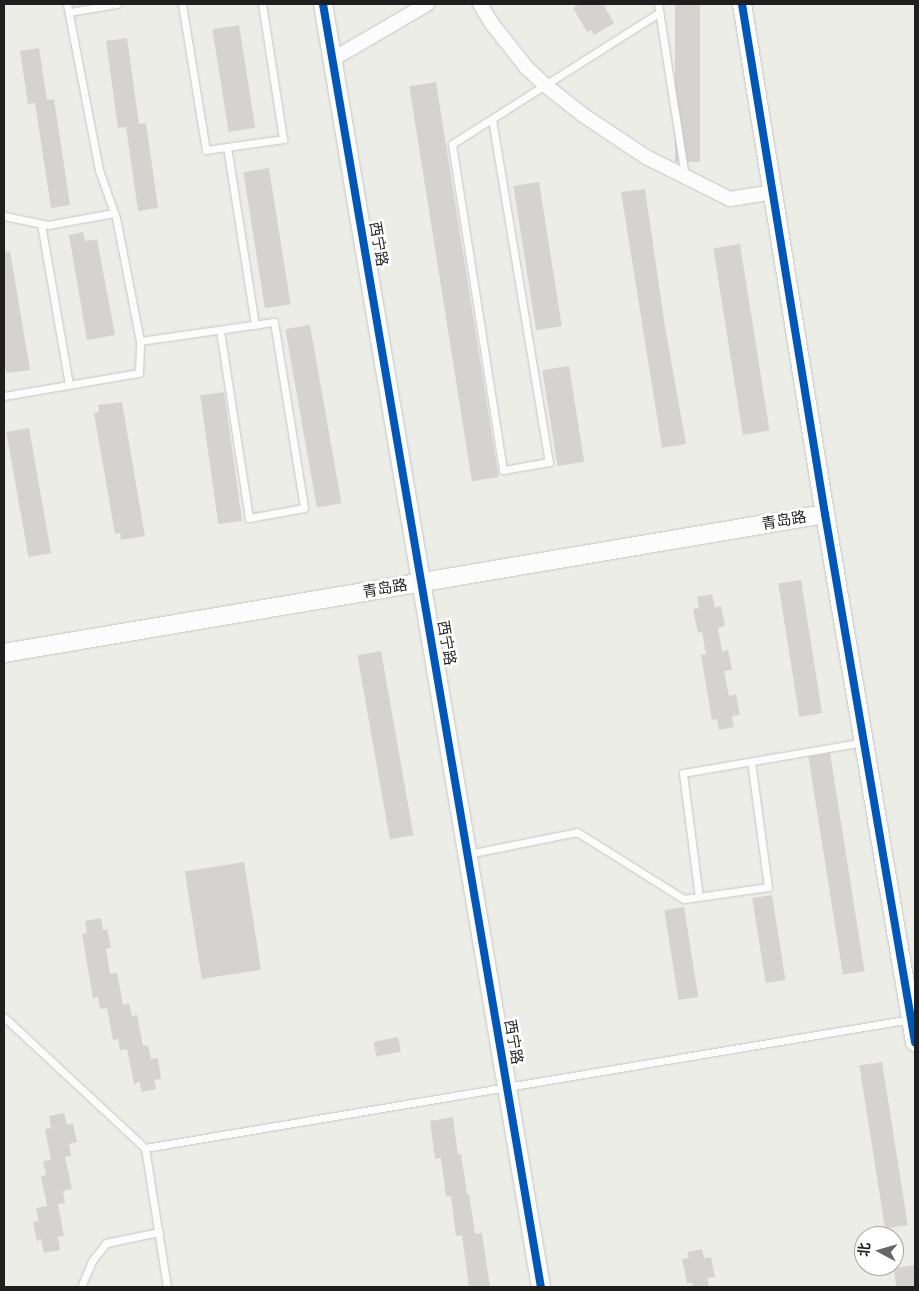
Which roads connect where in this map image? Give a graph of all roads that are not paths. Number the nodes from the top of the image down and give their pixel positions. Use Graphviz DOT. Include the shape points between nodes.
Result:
graph roads {
  1 [pos="67,4"];
  2 [pos="117,4"];
  3 [pos="182,4"];
  4 [pos="262,4"];
  5 [pos="323,4"];
  6 [pos="427,4"];
  7 [pos="480,4"];
  8 [pos="742,4"];
  9 [pos="659,8"];
  10 [pos="69,12"];
  11 [pos="333,60"];
  12 [pos="544,85"];
  13 [pos="492,119"];
  14 [pos="227,147"];
  15 [pos="685,176"];
  16 [pos="772,192"];
  17 [pos="114,213"];
  18 [pos="4,216"];
  19 [pos="41,224"];
  20 [pos="255,325"];
  21 [pos="220,330"];
  22 [pos="140,341"];
  23 [pos="69,384"];
  24 [pos="4,396"];
  25 [pos="825,514"];
  26 [pos="422,582"];
  27 [pos="4,654"];
  28 [pos="864,742"];
  29 [pos="750,762"];
  30 [pos="468,854"];
  31 [pos="699,897"];
  32 [pos="4,1017"];
  33 [pos="911,1019"];
  34 [pos="915,1042"];
  35 [pos="507,1086"];
  36 [pos="145,1148"];
  37 [pos="159,1232"];
  38 [pos="81,1287"];
  39 [pos="168,1287"];
  40 [pos="541,1287"];
  1 -- 10 [label="lane"];
  2 -- 10 [label="lane"];
  3 -- 14 [label="lane" via="206,150"];
  4 -- 14 [label="lane" via="283,139"];
  5 -- 11 [label="street, 西宁路"];
  6 -- 11 [label="street"];
  7 -- 12 [label="street" via="492,24"];
  8 -- 16 [label="street"];
  9 -- 12 [label="lane"];
  9 -- 15 [label="lane"];
  10 -- 17 [label="lane" via="99,170"];
  11 -- 26 [label="street, 西宁路"];
  12 -- 13 [label="lane"];
  12 -- 15 [label="street" via="638,151"];
  13 -- 13 [label="lane" via="452,144 503,470 549,462"];
  14 -- 20 [label="lane"];
  15 -- 16 [label="street" via="730,199"];
  16 -- 25 [label="street"];
  17 -- 19 [label="lane"];
  17 -- 22 [label="lane"];
  18 -- 19 [label="lane"];
  19 -- 23 [label="lane"];
  20 -- 21 [label="lane"];
  20 -- 21 [label="lane" via="274,322 304,508 249,518"];
  21 -- 22 [label="lane"];
  22 -- 23 [label="lane" via="139,372"];
  23 -- 24 [label="lane"];
  25 -- 26 [label="street, 青岛路"];
  25 -- 28 [label="street"];
  26 -- 27 [label="street, 青岛路"];
  26 -- 30 [label="street, 西宁路"];
  28 -- 29 [label="lane"];
  28 -- 33 [label="street"];
  29 -- 31 [label="lane" via="683,773"];
  29 -- 31 [label="lane" via="768,888"];
  30 -- 31 [label="lane" via="577,832 684,899"];
  30 -- 35 [label="street, 西宁路"];
  32 -- 36 [label="lane"];
  33 -- 34 [label="street"];
  33 -- 35 [label="lane"];
  35 -- 36 [label="lane"];
  35 -- 40 [label="street, 西宁路"];
  36 -- 37 [label="lane"];
  37 -- 38 [label="lane" via="106,1244 92,1261"];
  37 -- 39 [label="lane"];
}
